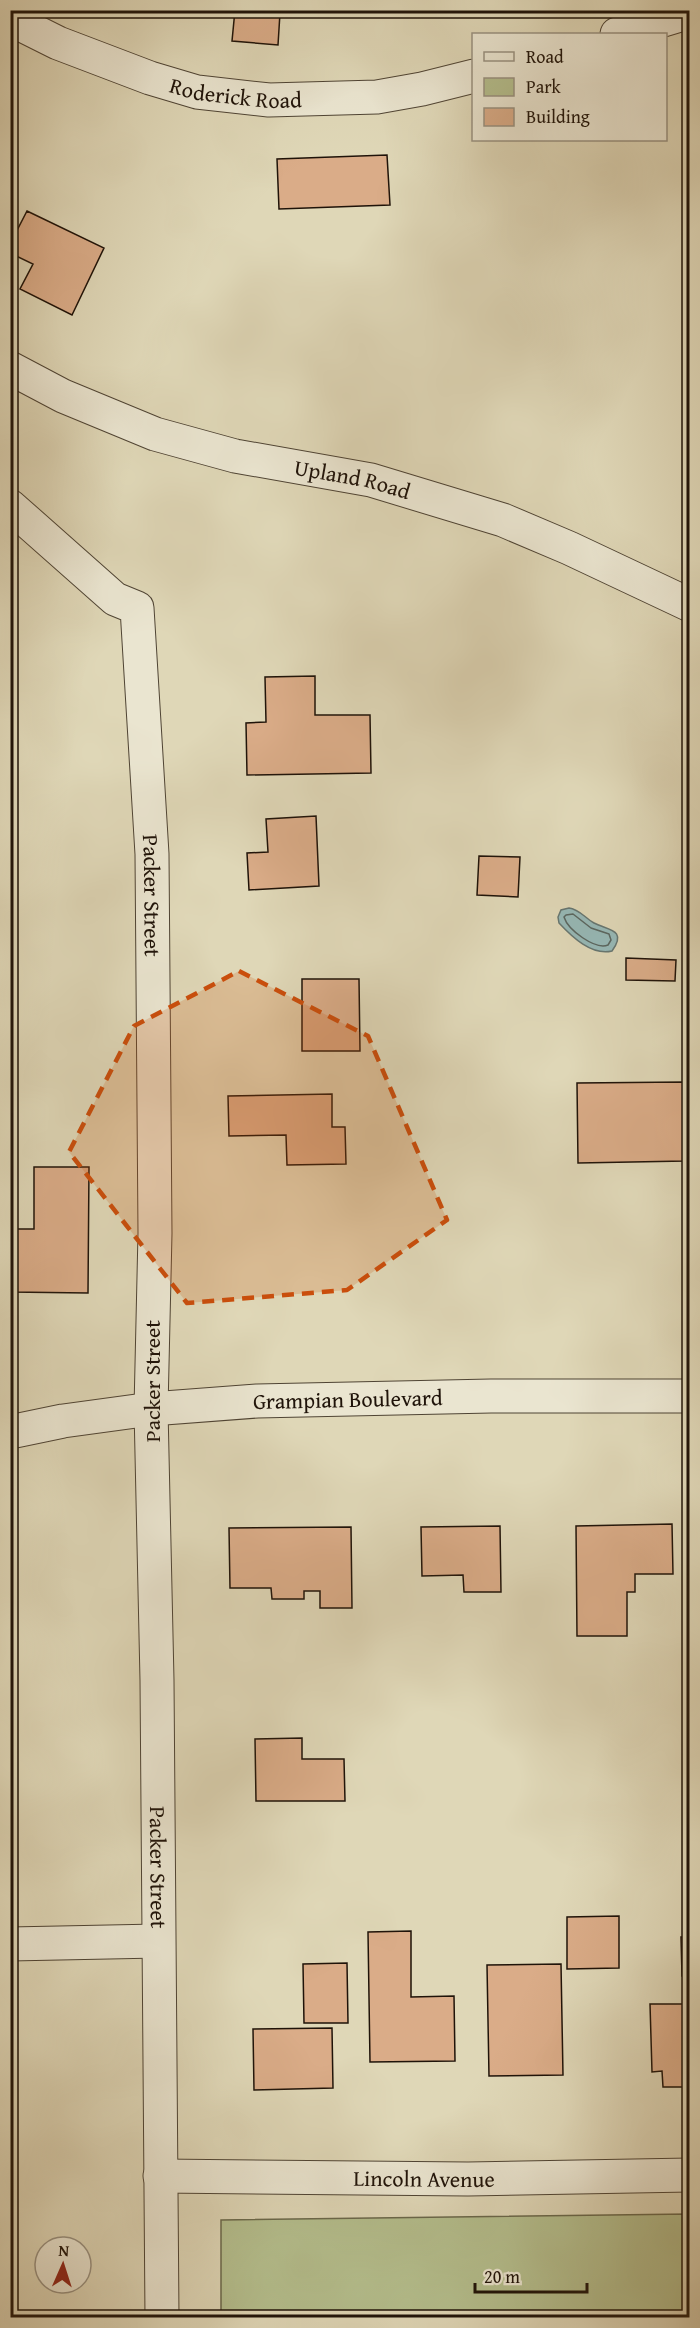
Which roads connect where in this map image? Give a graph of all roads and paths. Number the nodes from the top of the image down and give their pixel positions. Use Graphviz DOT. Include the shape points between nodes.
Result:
graph roads {
  1 [pos="690,12"];
  2 [pos="10,19"];
  3 [pos="621,33"];
  4 [pos="472,76"];
  5 [pos="10,368"];
  6 [pos="10,506"];
  7 [pos="690,605"];
  8 [pos="690,1396"];
  9 [pos="151,1409"];
  10 [pos="10,1432"];
  11 [pos="158,1941"];
  12 [pos="10,1944"];
  13 [pos="690,2175"];
  14 [pos="160,2176"];
  15 [pos="162,2318"];
  1 -- 3 [label="street"];
  2 -- 4 [label="street, Roderick Road" via="57,43 196,92 268,100 377,97"];
  5 -- 7 [label="street, Upland Road" via="63,396 155,434 235,456 371,480 503,520"];
  6 -- 9 [label="street, Packer Street" via="115,598 137,608 152,854 155,1233"];
  8 -- 9 [label="street, Grampian Boulevard" via="257,1401"];
  9 -- 10 [label="street, Grampian Boulevard"];
  9 -- 11 [label="street, Packer Street"];
  11 -- 12 [label="street"];
  11 -- 14 [label="street, Packer Street"];
  13 -- 14 [label="street, Lincoln Avenue" via="468,2179"];
  14 -- 15 [label="street, Packer Street"];
}
